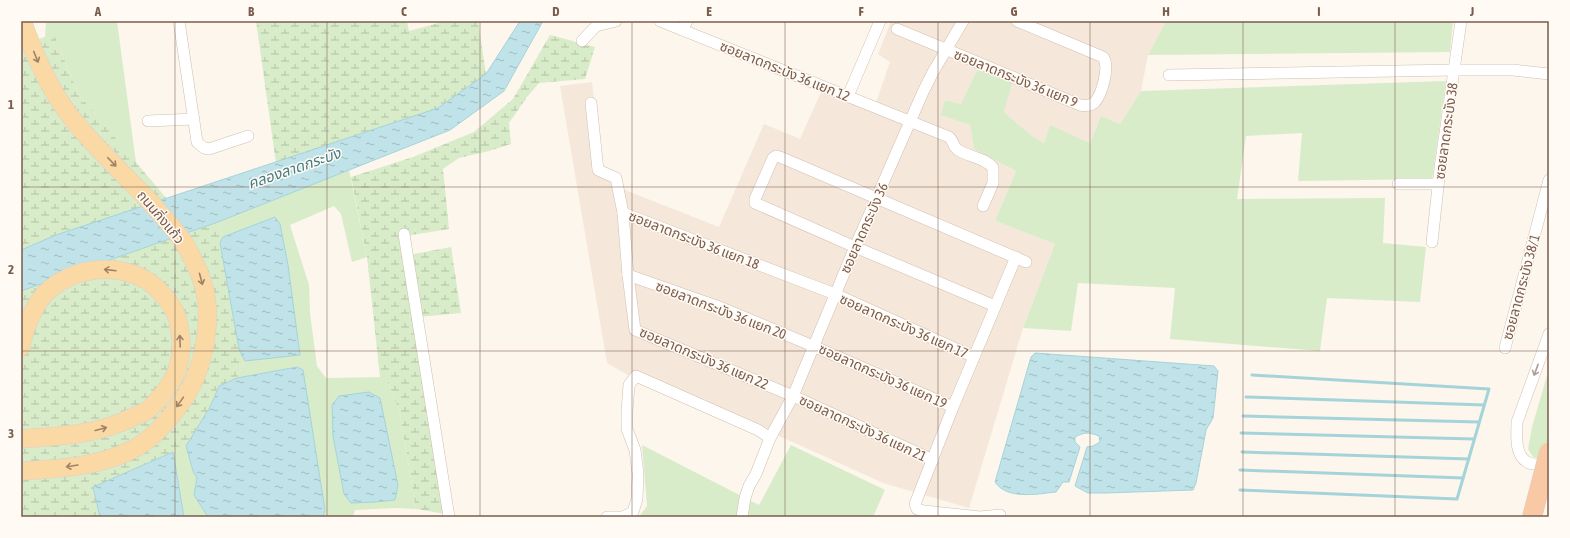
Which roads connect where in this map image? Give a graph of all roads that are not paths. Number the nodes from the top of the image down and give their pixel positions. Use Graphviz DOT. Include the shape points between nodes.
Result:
graph roads {
  1 [pos="179,21"];
  2 [pos="616,21"];
  3 [pos="660,21"];
  4 [pos="880,21"];
  5 [pos="963,21"];
  6 [pos="1017,21"];
  7 [pos="1461,21"];
  8 [pos="24,24"];
  9 [pos="684,26"];
  10 [pos="897,29"];
  11 [pos="582,41"];
  12 [pos="946,49"];
  13 [pos="1454,70"];
  14 [pos="1549,74"];
  15 [pos="1169,75"];
  16 [pos="848,96"];
  17 [pos="591,103"];
  18 [pos="194,119"];
  19 [pos="148,120"];
  20 [pos="910,122"];
  21 [pos="248,136"];
  22 [pos="1549,180"];
  23 [pos="1398,184"];
  24 [pos="1438,184"];
  25 [pos="876,198"];
  26 [pos="983,206"];
  27 [pos="622,213"];
  28 [pos="404,234"];
  29 [pos="1432,242"];
  30 [pos="855,247"];
  31 [pos="628,275"];
  32 [pos="835,294"];
  33 [pos="995,306"];
  34 [pos="1549,334"];
  35 [pos="813,346"];
  36 [pos="21,347"];
  37 [pos="1505,348"];
  38 [pos="974,357"];
  39 [pos="793,396"];
  40 [pos="953,407"];
  41 [pos="770,438"];
  42 [pos="21,439"];
  43 [pos="1549,452"];
  44 [pos="933,460"];
  45 [pos="1549,467"];
  46 [pos="21,472"];
  47 [pos="1000,515"];
  48 [pos="449,517"];
  49 [pos="607,517"];
  50 [pos="742,517"];
  51 [pos="1532,517"];
  1 -- 18 [label="street"];
  2 -- 11 [label="street" via="596,26"];
  3 -- 9 [label="street, ซอยลาดกระบัง 36 แยก 12"];
  4 -- 16 [label="street"];
  5 -- 12 [label="street, ซอยลาดกระบัง 36"];
  6 -- 12 [label="street, ซอยลาดกระบัง 36 แยก 9" via="1103,57 1107,65 1101,90 1095,102 1086,106 1080,105"];
  7 -- 13 [label="street, ซอยลาดกระบัง 38"];
  8 -- 46 [label="main road, ถนนกิ่งแก้ว, one-way, bridge" via="40,67 79,128 168,221 185,244 198,269 206,297 207,321 204,347 195,378 165,423 142,444 110,458"];
  9 -- 16 [label="street, ซอยลาดกระบัง 36 แยก 12"];
  10 -- 12 [label="street"];
  12 -- 20 [label="street, ซอยลาดกระบัง 36"];
  13 -- 14 [label="street" via="1513,70"];
  13 -- 15 [label="street"];
  13 -- 24 [label="street, ซอยลาดกระบัง 38"];
  16 -- 20 [label="street, ซอยลาดกระบัง 36 แยก 12"];
  17 -- 27 [label="street, ซอยลาดกระบัง 36 แยก 18" via="598,170 616,178"];
  18 -- 19 [label="street"];
  18 -- 21 [label="street" via="197,142 204,148 209,149"];
  20 -- 25 [label="street, ซอยลาดกระบัง 36"];
  20 -- 26 [label="street, ซอยลาดกระบัง 36 แยก 12" via="949,137 957,150 991,165 994,173 993,183"];
  22 -- 37 [label="street, ซอยลาดกระบัง 38/1"];
  23 -- 24 [label="street"];
  24 -- 29 [label="street, ซอยลาดกระบัง 38"];
  25 -- 30 [label="street, ซอยลาดกระบัง 36"];
  25 -- 30 [label="street" via="776,156 755,199 755,203"];
  25 -- 33 [label="street" via="1021,260"];
  27 -- 31 [label="street, ซอยลาดกระบัง 36 แยก 22"];
  27 -- 32 [label="street, ซอยลาดกระบัง 36 แยก 18"];
  28 -- 48 [label="street"];
  30 -- 32 [label="street, ซอยลาดกระบัง 36"];
  30 -- 33 [label="street"];
  31 -- 35 [label="street, ซอยลาดกระบัง 36 แยก 20" via="722,308"];
  31 -- 39 [label="street, ซอยลาดกระบัง 36 แยก 22" via="635,330"];
  32 -- 35 [label="street, ซอยลาดกระบัง 36"];
  32 -- 38 [label="street, ซอยลาดกระบัง 36 แยก 17"];
  33 -- 38 [label="street"];
  34 -- 45 [label="street, one-way" via="1517,422 1520,455 1527,462"];
  35 -- 39 [label="street, ซอยลาดกระบัง 36"];
  35 -- 40 [label="street, ซอยลาดกระบัง 36 แยก 19"];
  42 -- 36 [label="main road, one-way" via="102,430 148,410 164,394 176,376 181,355 176,314 165,297 147,280 127,272 100,268 74,274 49,289 33,311"];
  38 -- 40 [label="street"];
  39 -- 41 [label="street, ซอยลาดกระบัง 36"];
  39 -- 44 [label="street, ซอยลาดกระบัง 36 แยก 21"];
  40 -- 44 [label="street"];
  41 -- 49 [label="street" via="758,430 636,376 629,385 627,429 635,450 638,474 637,499 633,512 623,517"];
  41 -- 50 [label="street, ซอยลาดกระบัง 36" via="745,498"];
  43 -- 51 [label="highway, bridge"];
  44 -- 47 [label="street" via="915,504 917,509 980,517"];
}
